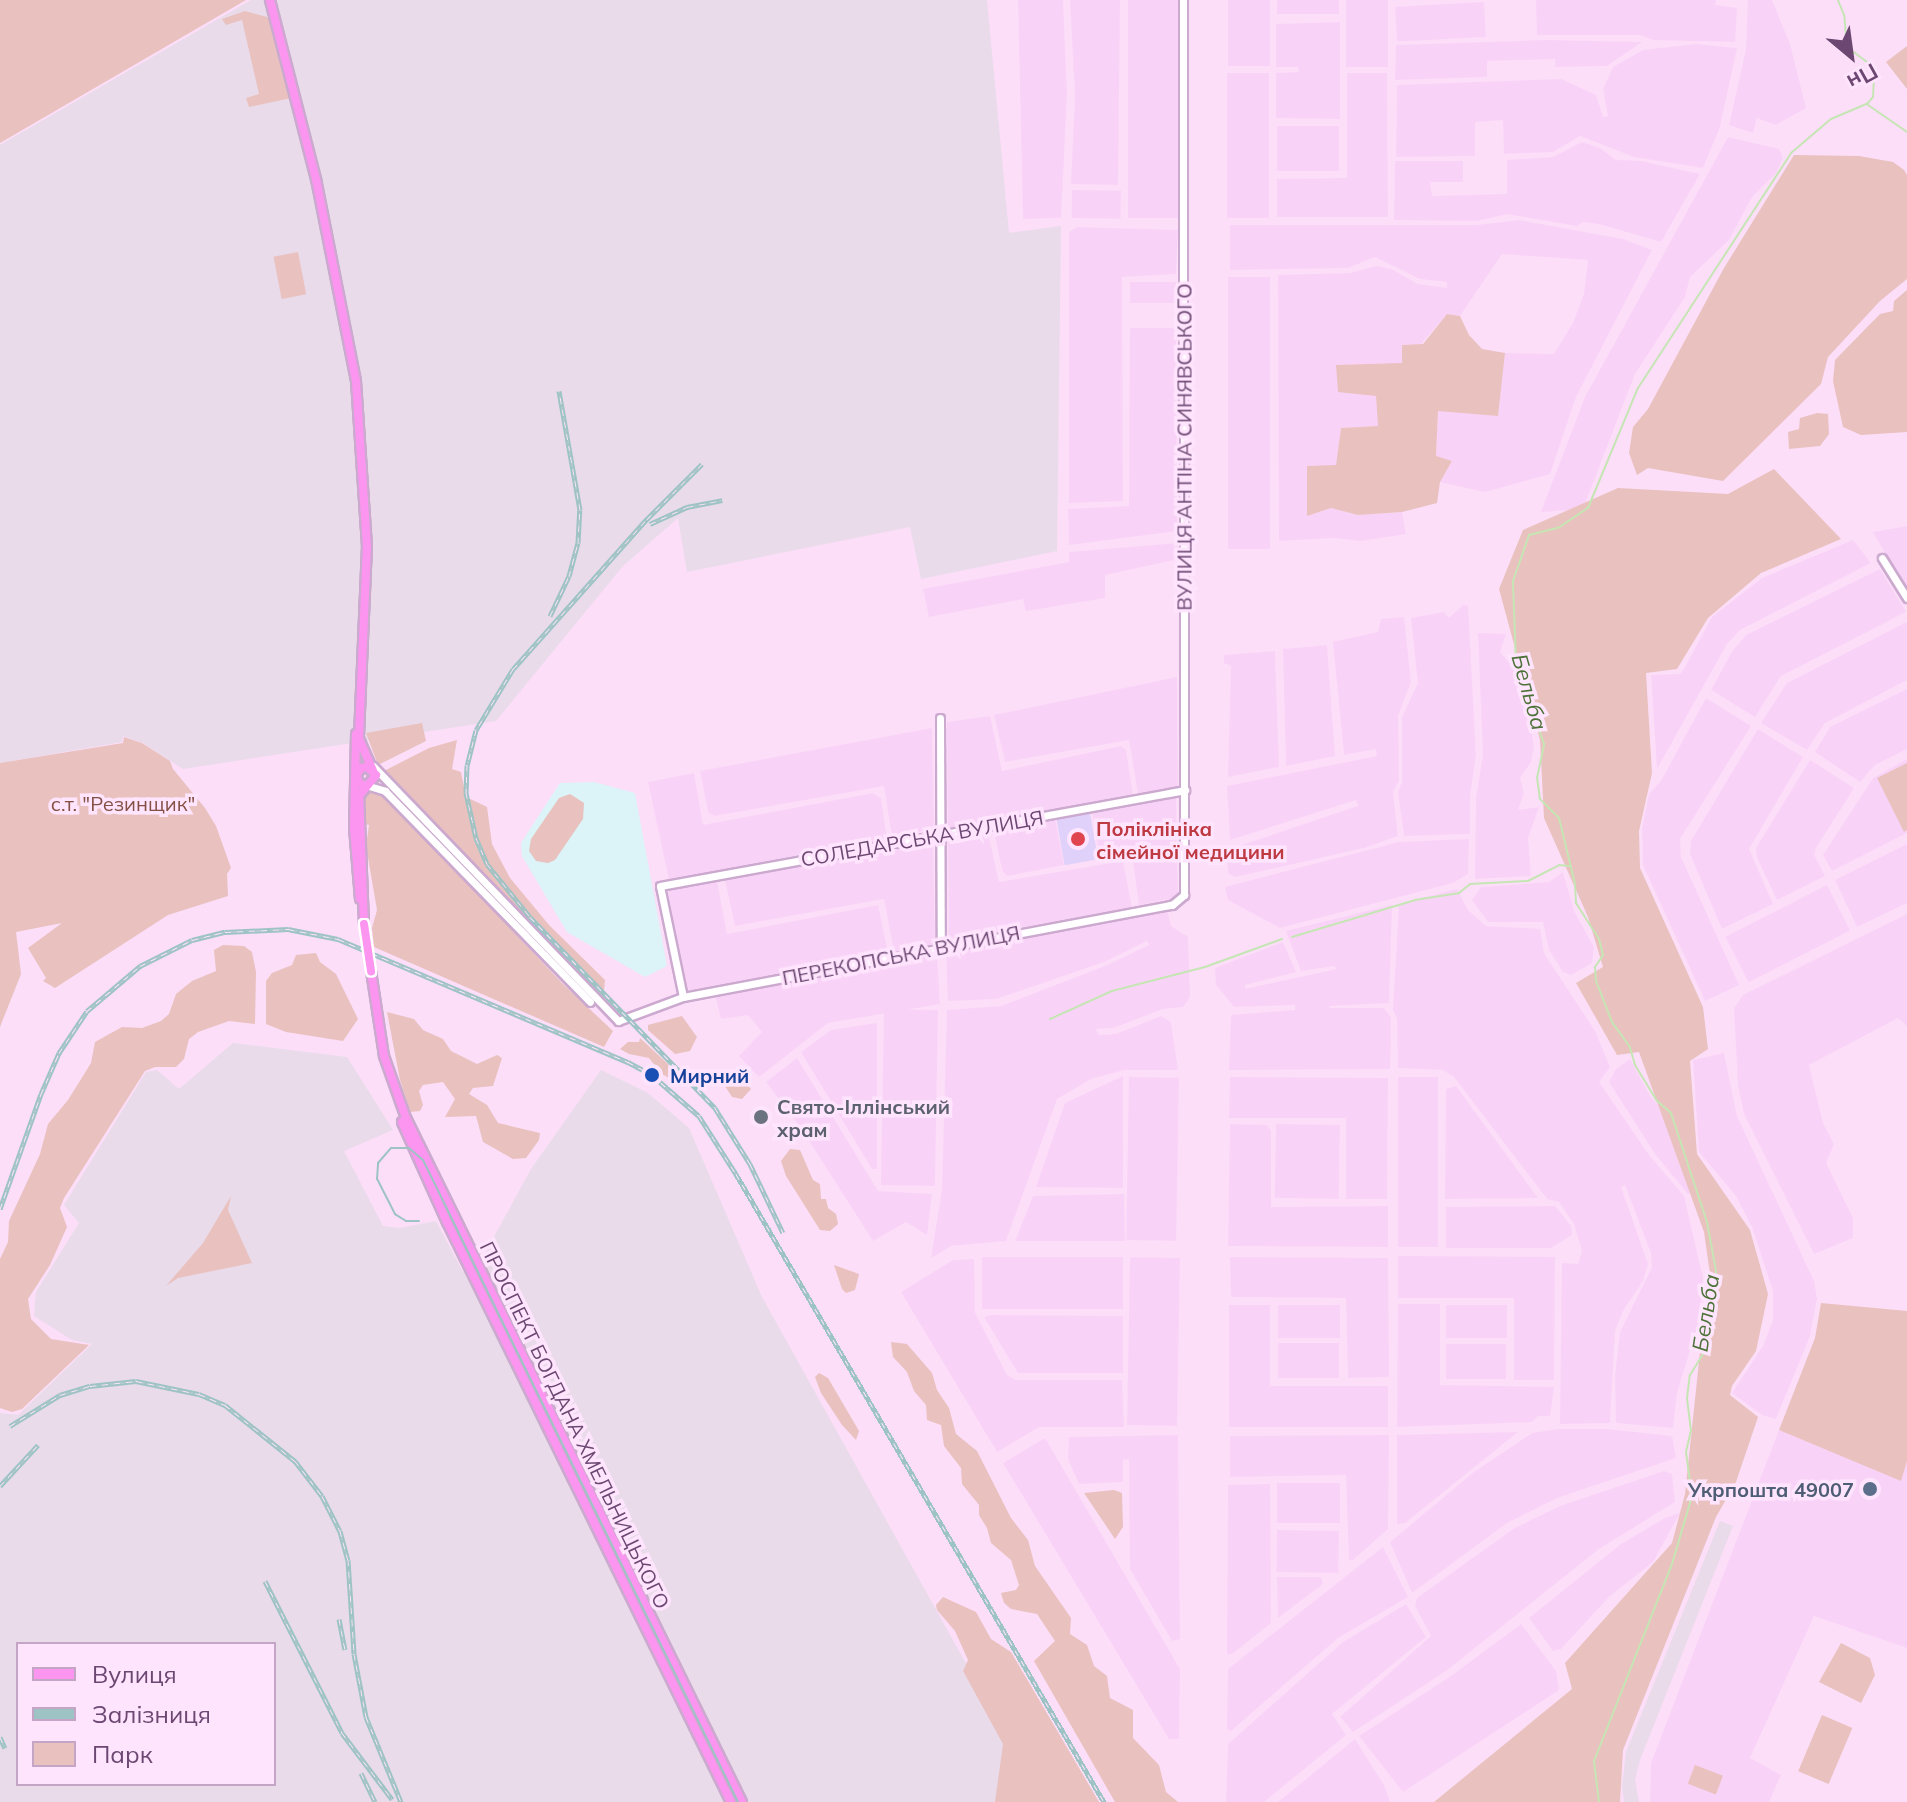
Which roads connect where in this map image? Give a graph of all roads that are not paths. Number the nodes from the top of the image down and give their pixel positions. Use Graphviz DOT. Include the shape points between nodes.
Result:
graph roads {
  1 [pos="270,0"];
  2 [pos="1183,0"];
  3 [pos="1882,558"];
  4 [pos="1907,598"];
  5 [pos="359,713"];
  6 [pos="940,718"];
  7 [pos="356,734"];
  8 [pos="366,758"];
  9 [pos="374,771"];
  10 [pos="355,779"];
  11 [pos="368,786"];
  12 [pos="1185,790"];
  13 [pos="431,829"];
  14 [pos="942,834"];
  15 [pos="1184,895"];
  16 [pos="362,905"];
  17 [pos="941,948"];
  18 [pos="683,997"];
  19 [pos="618,1021"];
  20 [pos="386,1059"];
  21 [pos="731,1802"];
  22 [pos="742,1802"];
  1 -- 5 [label="main road, ПРОСПЕКТ БОГДАНА ХМЕЛЬНИЦЬКОГО" via="316,179 356,381 367,533"];
  2 -- 12 [label="street, ВУЛИЦЯ АНТІНА СИНЯВСЬКОГО"];
  3 -- 4 [label="street"];
  5 -- 7 [label="main road, ПРОСПЕКТ БОГДАНА ХМЕЛЬНИЦЬКОГО"];
  5 -- 8 [label="main road, ПРОСПЕКТ БОГДАНА ХМЕЛЬНИЦЬКОГО"];
  6 -- 14 [label="street"];
  7 -- 10 [label="main road, ПРОСПЕКТ БОГДАНА ХМЕЛЬНИЦЬКОГО"];
  7 -- 10 [label="main road, ПРОСПЕКТ БОГДАНА ХМЕЛЬНИЦЬКОГО"];
  8 -- 9 [label="main road, ПРОСПЕКТ БОГДАНА ХМЕЛЬНИЦЬКОГО"];
  8 -- 13 [label="street"];
  9 -- 10 [label="main road" via="364,767"];
  9 -- 11 [label="main road, ПРОСПЕКТ БОГДАНА ХМЕЛЬНИЦЬКОГО" via="374,782"];
  9 -- 13 [label="street"];
  10 -- 11 [label="main road"];
  10 -- 16 [label="main road, ПРОСПЕКТ БОГДАНА ХМЕЛЬНИЦЬКОГО" via="357,891"];
  11 -- 16 [label="main road, ПРОСПЕКТ БОГДАНА ХМЕЛЬНИЦЬКОГО" via="359,796"];
  11 -- 19 [label="street" via="385,791 569,982"];
  12 -- 14 [label="street, СОЛЕДАРСЬКА ВУЛИЦЯ"];
  12 -- 15 [label="street, ВУЛИЦЯ АНТІНА СИНЯВСЬКОГО"];
  13 -- 19 [label="street"];
  14 -- 17 [label="street"];
  14 -- 18 [label="street, СОЛЕДАРСЬКА ВУЛИЦЯ" via="660,886"];
  15 -- 17 [label="street, ПЕРЕКОПСЬКА ВУЛИЦЯ" via="1172,905"];
  16 -- 20 [label="main road, ПРОСПЕКТ БОГДАНА ХМЕЛЬНИЦЬКОГО, bridge"];
  17 -- 18 [label="street, ПЕРЕКОПСЬКА ВУЛИЦЯ"];
  18 -- 19 [label="street, ПЕРЕКОПСЬКА ВУЛИЦЯ"];
  20 -- 21 [label="main road, ПРОСПЕКТ БОГДАНА ХМЕЛЬНИЦЬКОГО" via="406,1131 447,1222"];
  20 -- 22 [label="main road, ПРОСПЕКТ БОГДАНА ХМЕЛЬНИЦЬКОГО" via="406,1118"];
}
